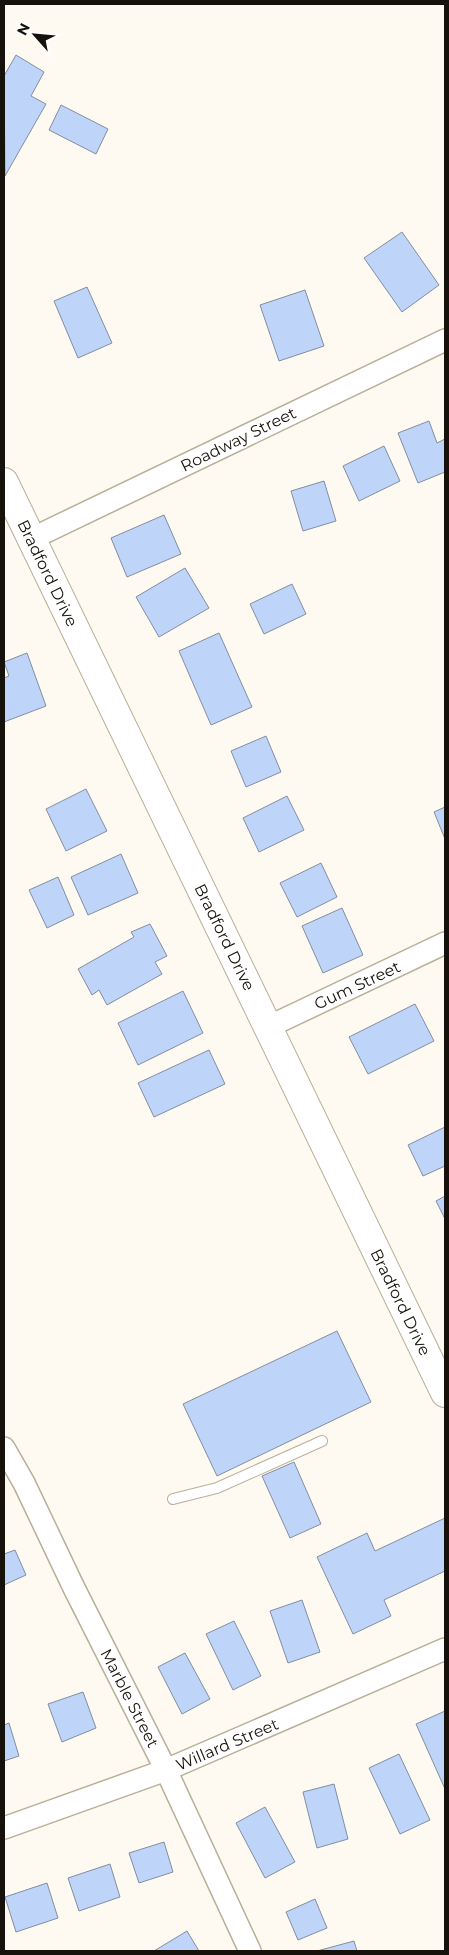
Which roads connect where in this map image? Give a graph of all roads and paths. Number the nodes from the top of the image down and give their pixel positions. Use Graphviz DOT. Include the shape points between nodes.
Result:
graph roads {
  1 [pos="445,340"];
  2 [pos="4,482"];
  3 [pos="31,539"];
  4 [pos="445,944"];
  5 [pos="268,1027"];
  6 [pos="445,1393"];
  7 [pos="322,1441"];
  8 [pos="4,1448"];
  9 [pos="172,1499"];
  10 [pos="445,1649"];
  11 [pos="166,1770"];
  12 [pos="4,1828"];
  13 [pos="250,1951"];
  1 -- 3 [label="street, Roadway Street"];
  2 -- 3 [label="street, Bradford Drive"];
  3 -- 5 [label="street, Bradford Drive"];
  4 -- 5 [label="street, Gum Street"];
  5 -- 6 [label="street, Bradford Drive"];
  7 -- 9 [label="lane" via="217,1488"];
  8 -- 11 [label="street, Marble Street"];
  10 -- 11 [label="street, Willard Street"];
  11 -- 12 [label="street, Willard Street"];
  11 -- 13 [label="street, Marble Street"];
}
